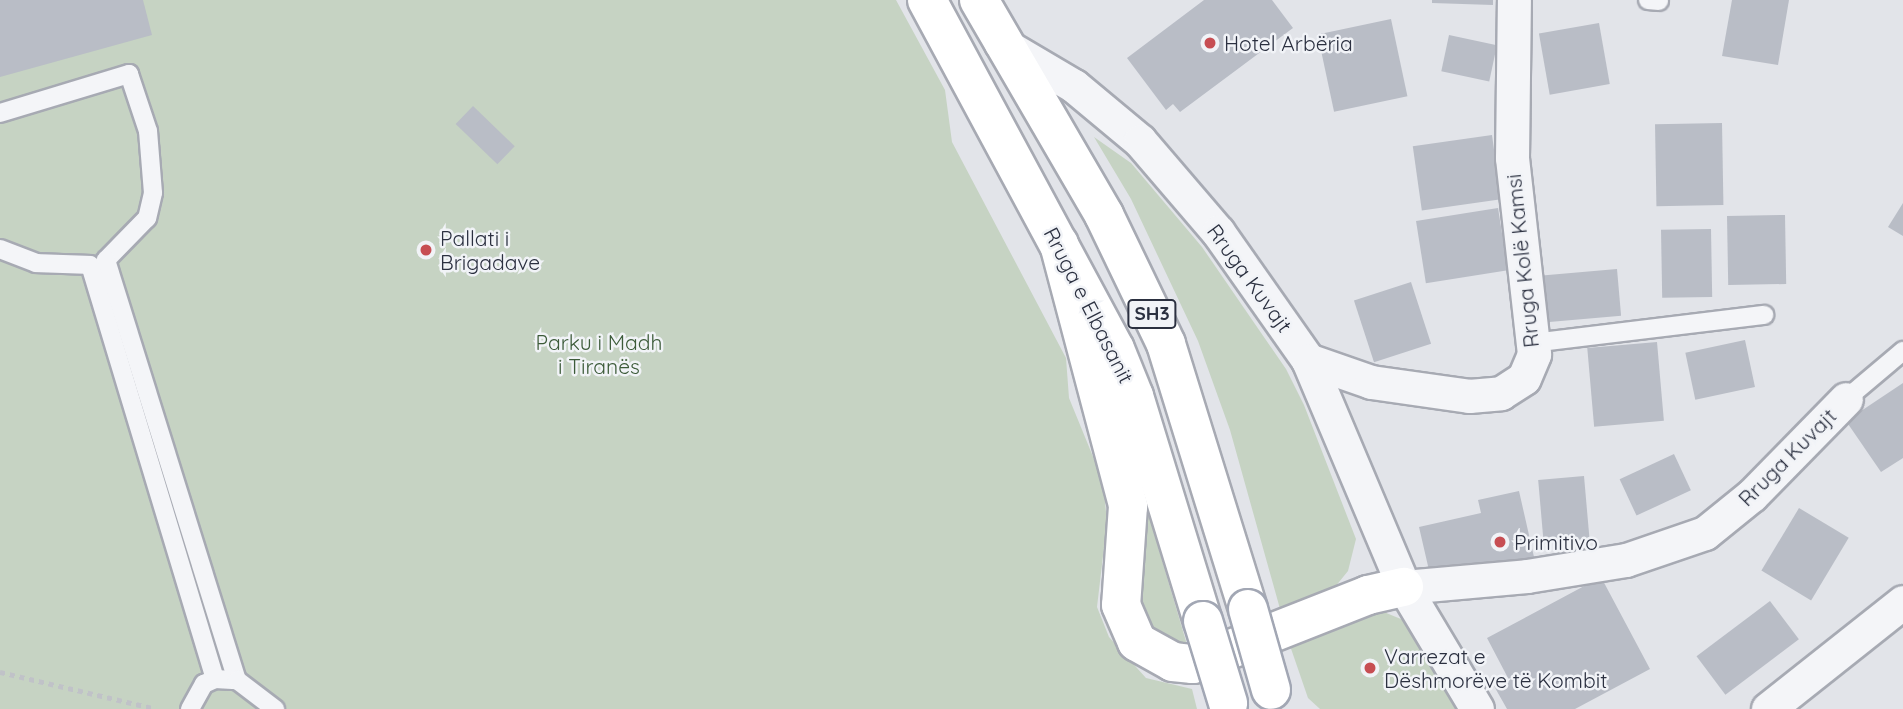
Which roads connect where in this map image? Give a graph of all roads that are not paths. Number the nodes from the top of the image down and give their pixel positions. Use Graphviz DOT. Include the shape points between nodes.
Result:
graph roads {
  1 [pos="927,0"];
  2 [pos="979,0"];
  3 [pos="1514,0"];
  4 [pos="1001,43"];
  5 [pos="0,113"];
  6 [pos="1059,244"];
  7 [pos="0,249"];
  8 [pos="1764,315"];
  9 [pos="1532,343"];
  10 [pos="1903,351"];
  11 [pos="1308,360"];
  12 [pos="1846,399"];
  13 [pos="1404,587"];
  14 [pos="1903,602"];
  15 [pos="215,679"];
  16 [pos="237,680"];
  17 [pos="1274,699"];
  18 [pos="1229,706"];
  19 [pos="190,709"];
  20 [pos="275,709"];
  21 [pos="1476,709"];
  22 [pos="1768,709"];
  1 -- 6 [label="main road, Rruga e Elbasanit / SH3"];
  2 -- 4 [label="main road, SH3"];
  3 -- 9 [label="street, Rruga Kolë Kamsi" via="1512,158"];
  4 -- 11 [label="street, Rruga Kuvajt" via="1074,86 1140,141 1218,232"];
  4 -- 17 [label="main road, SH3, bridge" via="1104,215 1166,344"];
  5 -- 16 [label="lane" via="129,74 148,131 153,193 147,218 106,260"];
  6 -- 13 [label="main road" via="1128,506 1122,604 1137,642 1173,662 1193,664 1368,595"];
  6 -- 18 [label="main road, Rruga e Elbasanit / SH3, bridge" via="1115,349 1134,396"];
  7 -- 15 [label="lane" via="36,264 90,265"];
  8 -- 9 [label="lane"];
  9 -- 11 [label="street, Rruga Kolë Kamsi" via="1534,354 1524,378 1501,393 1419,390 1371,382"];
  10 -- 12 [label="lane"];
  11 -- 13 [label="street, Rruga Kuvajt"];
  12 -- 13 [label="street, Rruga Kuvajt" via="1752,495 1706,533 1626,560 1527,576"];
  13 -- 21 [label="street, Rruga Kuvajt"];
  14 -- 22 [label="street"];
  15 -- 16 [label="lane"];
  15 -- 19 [label="lane" via="204,684"];
  16 -- 20 [label="lane"];
}
